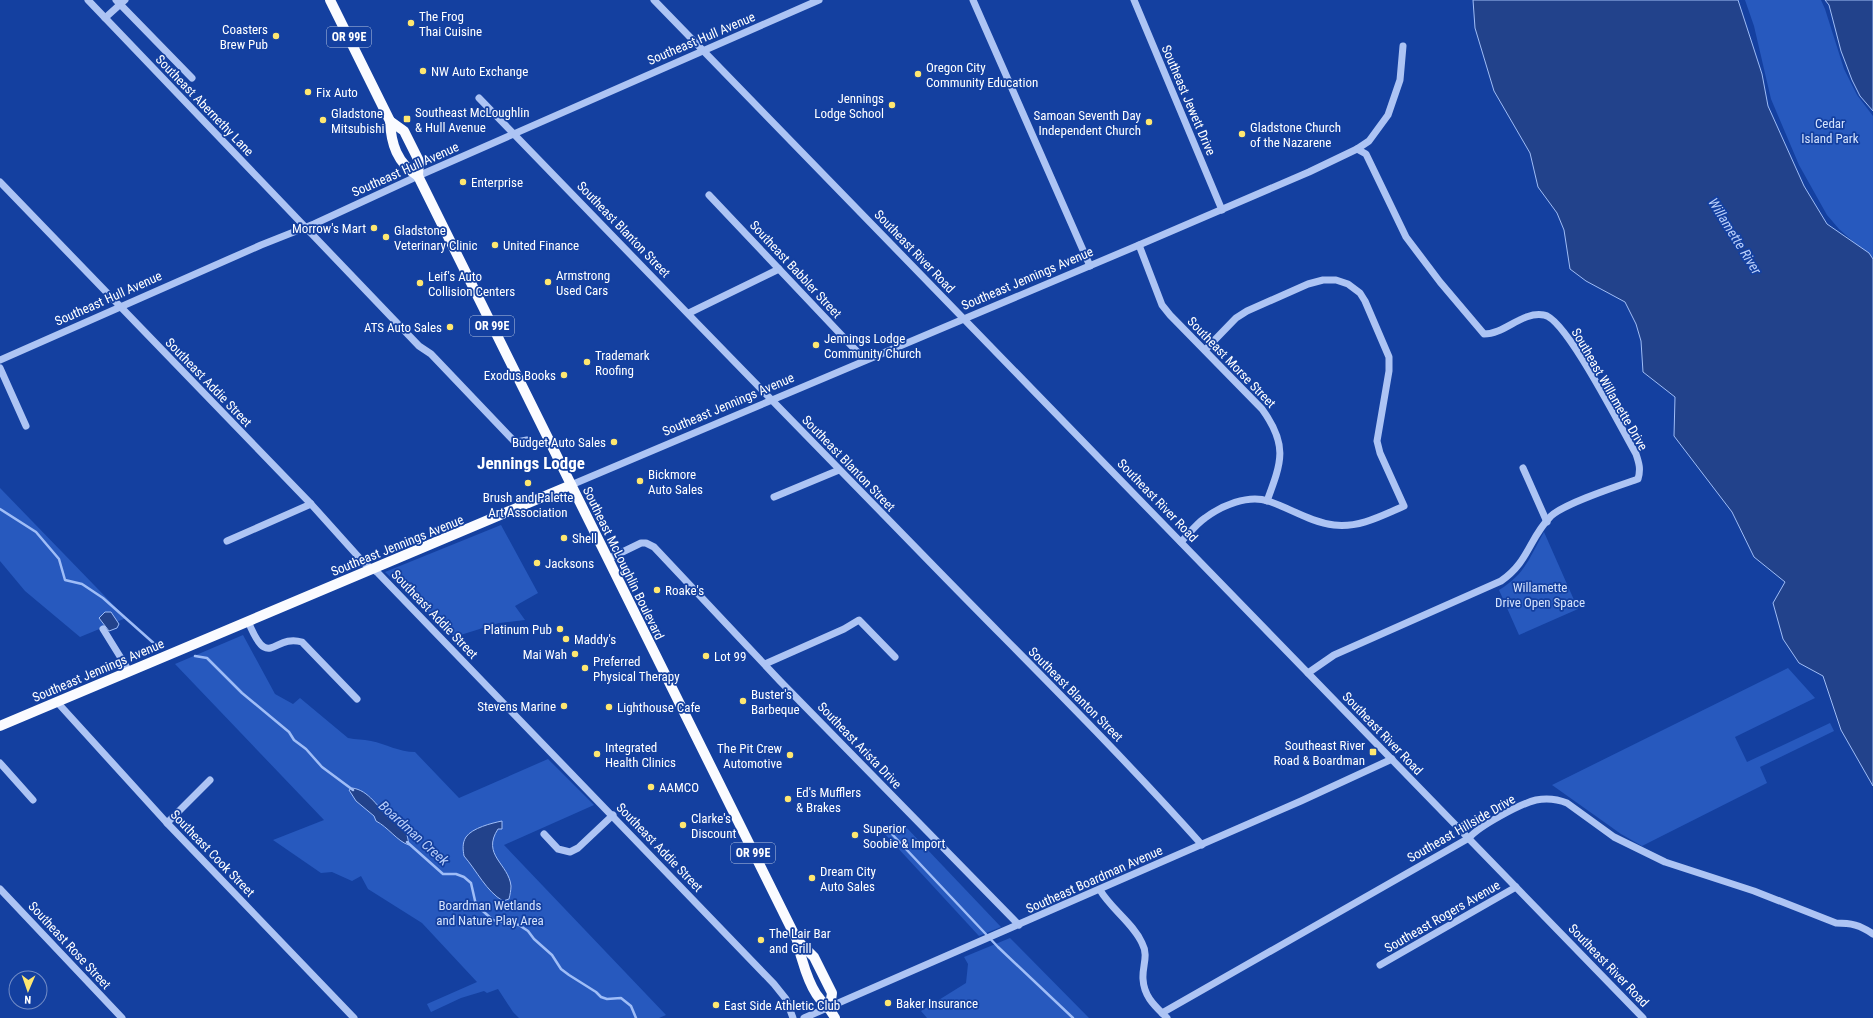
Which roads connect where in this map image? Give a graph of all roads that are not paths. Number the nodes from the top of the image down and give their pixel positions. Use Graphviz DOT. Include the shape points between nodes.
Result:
graph roads {
  1 [pos="88,0"];
  2 [pos="330,0"];
  3 [pos="654,0"];
  4 [pos="819,0"];
  5 [pos="973,0"];
  6 [pos="1134,0"];
  7 [pos="121,1"];
  8 [pos="105,18"];
  9 [pos="1403,46"];
  10 [pos="704,50"];
  11 [pos="192,78"];
  12 [pos="479,98"];
  13 [pos="390,121"];
  14 [pos="514,134"];
  15 [pos="1357,149"];
  16 [pos="418,176"];
  17 [pos="0,182"];
  18 [pos="709,195"];
  19 [pos="1222,210"];
  20 [pos="304,228"];
  21 [pos="1139,245"];
  22 [pos="1090,266"];
  23 [pos="779,269"];
  24 [pos="119,306"];
  25 [pos="689,313"];
  26 [pos="964,319"];
  27 [pos="1205,350"];
  28 [pos="0,360"];
  29 [pos="865,360"];
  30 [pos="0,368"];
  31 [pos="771,400"];
  32 [pos="26,426"];
  33 [pos="527,440"];
  34 [pos="1523,468"];
  35 [pos="839,470"];
  36 [pos="571,485"];
  37 [pos="774,497"];
  38 [pos="1267,501"];
  39 [pos="311,504"];
  40 [pos="1547,522"];
  41 [pos="226,541"];
  42 [pos="1181,542"];
  43 [pos="608,559"];
  44 [pos="372,568"];
  45 [pos="248,621"];
  46 [pos="103,629"];
  47 [pos="895,657"];
  48 [pos="765,664"];
  49 [pos="129,671"];
  50 [pos="1308,673"];
  51 [pos="357,699"];
  52 [pos="57,702"];
  53 [pos="0,726"];
  54 [pos="1392,759"];
  55 [pos="0,763"];
  56 [pos="210,780"];
  57 [pos="33,800"];
  58 [pos="613,815"];
  59 [pos="167,823"];
  60 [pos="544,834"];
  61 [pos="1469,838"];
  62 [pos="1202,845"];
  63 [pos="1516,887"];
  64 [pos="0,889"];
  65 [pos="1100,890"];
  66 [pos="1019,925"];
  67 [pos="1873,934"];
  68 [pos="1380,965"];
  69 [pos="830,1007"];
  70 [pos="1164,1015"];
  71 [pos="122,1018"];
  72 [pos="354,1018"];
  73 [pos="793,1018"];
  74 [pos="804,1018"];
  75 [pos="835,1018"];
  76 [pos="1643,1018"];
  1 -- 8 [label="street, Southeast Abernethy Lane"];
  2 -- 13 [label="main road, Southeast McLoughlin Boulevard / OR 99E"];
  3 -- 10 [label="street, Southeast River Road"];
  4 -- 10 [label="street, Southeast Hull Avenue"];
  5 -- 22 [label="street"];
  6 -- 19 [label="street, Southeast Jewett Drive"];
  7 -- 8 [label="street"];
  7 -- 11 [label="street"];
  8 -- 20 [label="street, Southeast Abernethy Lane"];
  9 -- 15 [label="street, Southeast Jennings Avenue" via="1400,80 1388,115 1369,141"];
  10 -- 14 [label="street, Southeast Hull Avenue"];
  10 -- 26 [label="street, Southeast River Road"];
  12 -- 14 [label="street, Southeast Blanton Street"];
  13 -- 16 [label="main road, Southeast McLoughlin Boulevard / OR 99E" via="391,139 405,168"];
  13 -- 16 [label="main road, Southeast McLoughlin Boulevard / OR 99E" via="404,131 419,161"];
  14 -- 16 [label="street, Southeast Hull Avenue"];
  14 -- 25 [label="street, Southeast Blanton Street"];
  15 -- 19 [label="street, Southeast Jennings Avenue"];
  15 -- 40 [label="street, Southeast Willamette Drive" via="1366,154 1406,238 1484,334 1493,334 1535,315 1544,314 1554,319 1584,362 1636,454 1640,466 1638,478 1557,512"];
  16 -- 20 [label="street, Southeast Hull Avenue"];
  16 -- 36 [label="main road, Southeast McLoughlin Boulevard / OR 99E"];
  17 -- 24 [label="street, Southeast Addie Street"];
  18 -- 23 [label="street, Southeast Babbler Street"];
  19 -- 21 [label="street, Southeast Jennings Avenue"];
  20 -- 24 [label="street, Southeast Hull Avenue"];
  20 -- 33 [label="street, Southeast Abernethy Lane" via="514,440"];
  21 -- 22 [label="street, Southeast Jennings Avenue"];
  21 -- 27 [label="street, Southeast Morse Street" via="1162,305"];
  22 -- 26 [label="street, Southeast Jennings Avenue"];
  23 -- 25 [label="street"];
  23 -- 29 [label="street, Southeast Babbler Street"];
  24 -- 28 [label="street, Southeast Hull Avenue"];
  24 -- 39 [label="street, Southeast Addie Street"];
  25 -- 31 [label="street, Southeast Blanton Street"];
  26 -- 29 [label="street, Southeast Jennings Avenue"];
  26 -- 42 [label="street, Southeast River Road"];
  27 -- 38 [label="street, Southeast Morse Street" via="1274,424 1280,440 1280,464"];
  27 -- 38 [label="street" via="1241,315 1323,280 1336,280 1348,284 1360,292 1366,301 1390,364 1377,441 1404,506 1365,523 1334,525"];
  29 -- 31 [label="street, Southeast Jennings Avenue"];
  30 -- 32 [label="street"];
  31 -- 35 [label="street, Southeast Blanton Street"];
  31 -- 36 [label="street, Southeast Jennings Avenue"];
  34 -- 40 [label="street"];
  35 -- 37 [label="street"];
  35 -- 62 [label="street, Southeast Blanton Street" via="1116,752"];
  36 -- 43 [label="main road, Southeast McLoughlin Boulevard / OR 99E"];
  36 -- 44 [label="main road, Southeast Jennings Avenue" via="459,534"];
  38 -- 42 [label="street" via="1256,498 1231,504 1204,518"];
  39 -- 41 [label="street"];
  39 -- 44 [label="street, Southeast Addie Street" via="364,563"];
  40 -- 50 [label="street, Southeast Willamette Drive" via="1522,562 1501,581 1334,655"];
  42 -- 50 [label="street, Southeast River Road"];
  43 -- 48 [label="street, Southeast Arista Drive" via="641,543 650,545"];
  43 -- 69 [label="main road, Southeast McLoughlin Boulevard / OR 99E" via="797,940 802,962 819,998"];
  44 -- 45 [label="main road, Southeast Jennings Avenue"];
  44 -- 58 [label="street, Southeast Addie Street"];
  45 -- 49 [label="main road, Southeast Jennings Avenue"];
  45 -- 51 [label="street" via="260,646 270,648 289,641 302,642"];
  46 -- 49 [label="street"];
  47 -- 48 [label="street" via="859,620"];
  48 -- 66 [label="street, Southeast Arista Drive"];
  49 -- 52 [label="main road, Southeast Jennings Avenue"];
  50 -- 54 [label="street, Southeast River Road"];
  52 -- 53 [label="main road, Southeast Jennings Avenue"];
  52 -- 59 [label="street, Southeast Cook Street"];
  54 -- 61 [label="street, Southeast River Road"];
  54 -- 62 [label="street, Southeast Boardman Avenue"];
  55 -- 57 [label="street"];
  56 -- 59 [label="street"];
  58 -- 60 [label="street" via="578,848 570,852 558,849"];
  58 -- 73 [label="street, Southeast Addie Street" via="782,993"];
  59 -- 72 [label="street, Southeast Cook Street"];
  61 -- 63 [label="street, Southeast River Road"];
  61 -- 67 [label="street, Southeast Hillside Drive" via="1476,830 1528,803 1544,799 1561,801 1614,837 1665,862 1754,891 1836,923 1861,926"];
  61 -- 70 [label="street, Southeast Hillside Drive"];
  62 -- 65 [label="street, Southeast Boardman Avenue"];
  63 -- 68 [label="street, Southeast Rogers Avenue"];
  63 -- 76 [label="street, Southeast River Road"];
  64 -- 71 [label="street, Southeast Rose Street"];
  65 -- 66 [label="street, Southeast Boardman Avenue"];
  65 -- 70 [label="street" via="1106,901 1142,942 1146,958 1143,978 1146,992 1153,1005"];
  66 -- 69 [label="street, Southeast Boardman Avenue"];
  69 -- 74 [label="street, Southeast Boardman Avenue"];
  69 -- 75 [label="main road, Southeast McLoughlin Boulevard / OR 99E"];
}
